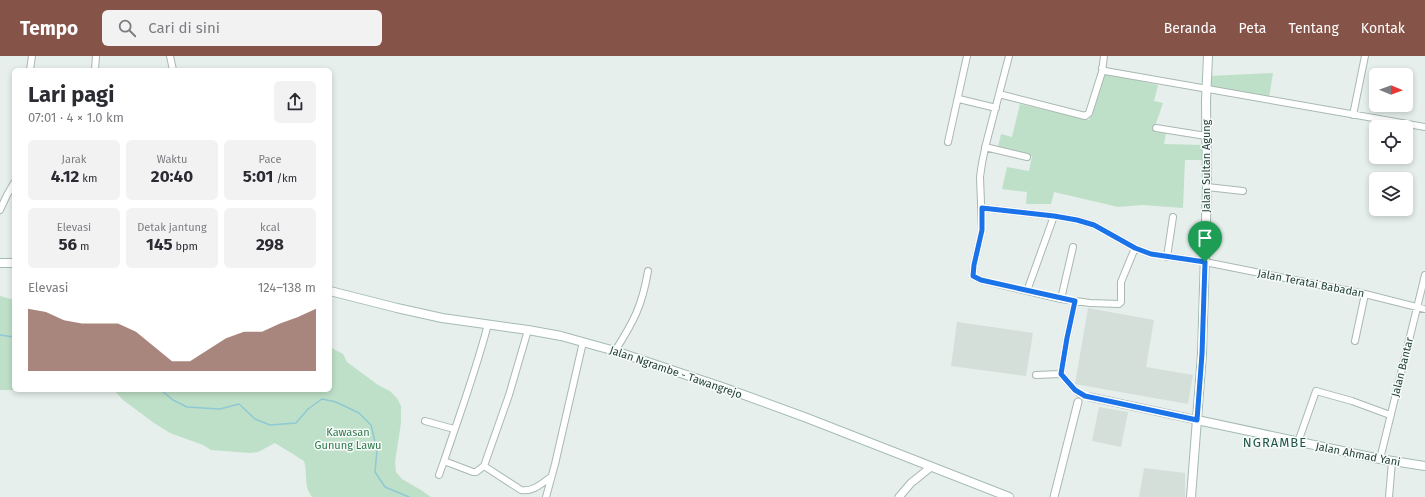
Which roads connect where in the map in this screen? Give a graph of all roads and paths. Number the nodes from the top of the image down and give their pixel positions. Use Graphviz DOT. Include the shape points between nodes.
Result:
graph roads {
  1 [pos="32,56"];
  2 [pos="96,56"];
  3 [pos="170,56"];
  4 [pos="967,56"];
  5 [pos="1010,56"];
  6 [pos="1104,56"];
  7 [pos="1208,56"];
  8 [pos="1365,56"];
  9 [pos="30,68"];
  10 [pos="95,68"];
  11 [pos="173,68"];
  12 [pos="1102,68"];
  13 [pos="1206,89"];
  14 [pos="999,94"];
  15 [pos="959,99"];
  16 [pos="996,108"];
  17 [pos="1353,115"];
  18 [pos="1425,127"];
  19 [pos="1156,128"];
  20 [pos="1206,136"];
  21 [pos="948,142"];
  22 [pos="985,147"];
  23 [pos="1027,157"];
  24 [pos="12,186"];
  25 [pos="1207,187"];
  26 [pos="1244,191"];
  27 [pos="6,195"];
  28 [pos="12,197"];
  29 [pos="982,208"];
  30 [pos="0,210"];
  31 [pos="1054,216"];
  32 [pos="1173,217"];
  33 [pos="1073,246"];
  34 [pos="1135,248"];
  35 [pos="1167,257"];
  36 [pos="1205,262"];
  37 [pos="0,263"];
  38 [pos="12,263"];
  39 [pos="648,271"];
  40 [pos="1425,275"];
  41 [pos="1027,291"];
  42 [pos="332,292"];
  43 [pos="1365,294"];
  44 [pos="1061,299"];
  45 [pos="1075,301"];
  46 [pos="1417,306"];
  47 [pos="1425,309"];
  48 [pos="488,324"];
  49 [pos="528,330"];
  50 [pos="1355,341"];
  51 [pos="583,342"];
  52 [pos="615,351"];
  53 [pos="1061,374"];
  54 [pos="1036,375"];
  55 [pos="1080,394"];
  56 [pos="1090,397"];
  57 [pos="1078,402"];
  58 [pos="1390,415"];
  59 [pos="1197,420"];
  60 [pos="426,421"];
  61 [pos="454,429"];
  62 [pos="1298,442"];
  63 [pos="1380,459"];
  64 [pos="444,461"];
  65 [pos="1392,461"];
  66 [pos="484,466"];
  67 [pos="1425,466"];
  68 [pos="932,467"];
  69 [pos="439,475"];
  70 [pos="550,476"];
  71 [pos="546,497"];
  72 [pos="900,497"];
  73 [pos="1009,497"];
  74 [pos="1054,497"];
  75 [pos="1192,497"];
  76 [pos="1389,497"];
  1 -- 9 [label="street"];
  2 -- 10 [label="street"];
  3 -- 11 [label="street"];
  4 -- 15 [label="street"];
  5 -- 14 [label="street"];
  6 -- 12 [label="street"];
  7 -- 13 [label="main road, Jalan Sultan Agung"];
  8 -- 17 [label="street"];
  12 -- 13 [label="street" via="1106,71"];
  12 -- 14 [label="street" via="1089,114 1085,116"];
  13 -- 17 [label="street"];
  13 -- 20 [label="main road, Jalan Sultan Agung"];
  14 -- 16 [label="street"];
  15 -- 16 [label="street"];
  15 -- 21 [label="street"];
  16 -- 22 [label="street"];
  17 -- 18 [label="street"];
  19 -- 20 [label="street"];
  20 -- 25 [label="main road, Jalan Sultan Agung"];
  22 -- 23 [label="street"];
  22 -- 29 [label="street" via="980,177"];
  24 -- 27 [label="street"];
  25 -- 26 [label="street"];
  25 -- 36 [label="main road, Jalan Sultan Agung"];
  27 -- 28 [label="street"];
  27 -- 30 [label="street"];
  29 -- 31 [label="street, Jalan Teratai Babadan"];
  29 -- 41 [label="street" via="982,230 973,276"];
  31 -- 34 [label="street, Jalan Teratai Babadan" via="1094,225"];
  31 -- 41 [label="street"];
  32 -- 35 [label="street"];
  33 -- 44 [label="street"];
  34 -- 35 [label="street, Jalan Teratai Babadan"];
  34 -- 45 [label="street" via="1122,282 1119,304"];
  35 -- 36 [label="street, Jalan Teratai Babadan"];
  36 -- 43 [label="street, Jalan Teratai Babadan"];
  36 -- 59 [label="main road, Jalan Sultan Agung"];
  37 -- 38 [label="main road"];
  39 -- 52 [label="street" via="637,315"];
  40 -- 46 [label="street, Jalan Bantar"];
  41 -- 44 [label="street"];
  42 -- 48 [label="main road, Jalan Ngrambe - Tawangrejo" via="442,318"];
  43 -- 46 [label="street, Jalan Teratai Babadan"];
  43 -- 50 [label="street"];
  44 -- 45 [label="street"];
  45 -- 53 [label="street"];
  46 -- 47 [label="street, Jalan Teratai Babadan"];
  46 -- 58 [label="street, Jalan Bantar"];
  48 -- 49 [label="main road, Jalan Ngrambe - Tawangrejo"];
  48 -- 61 [label="street" via="478,363"];
  49 -- 51 [label="main road, Jalan Ngrambe - Tawangrejo"];
  49 -- 66 [label="street"];
  51 -- 52 [label="main road, Jalan Ngrambe - Tawangrejo"];
  51 -- 70 [label="street"];
  52 -- 68 [label="main road, Jalan Ngrambe - Tawangrejo" via="725,388"];
  53 -- 54 [label="street"];
  53 -- 55 [label="street"];
  55 -- 56 [label="street"];
  55 -- 57 [label="street"];
  56 -- 59 [label="street"];
  57 -- 74 [label="street"];
  58 -- 62 [label="street" via="1316,391"];
  58 -- 63 [label="street, Jalan Bantar"];
  59 -- 62 [label="main road, Jalan Ahmad Yani"];
  59 -- 75 [label="main road, Jalan Sultan Agung"];
  60 -- 61 [label="street"];
  61 -- 64 [label="street"];
  62 -- 63 [label="main road, Jalan Ahmad Yani"];
  63 -- 65 [label="main road, Jalan Ahmad Yani"];
  64 -- 66 [label="street" via="473,472"];
  64 -- 69 [label="street"];
  65 -- 67 [label="main road, Jalan Ahmad Yani"];
  65 -- 76 [label="street"];
  66 -- 70 [label="street" via="525,491 533,490"];
  68 -- 72 [label="street" via="911,483"];
  68 -- 73 [label="main road, Jalan Ngrambe - Tawangrejo"];
  70 -- 71 [label="street"];
}
